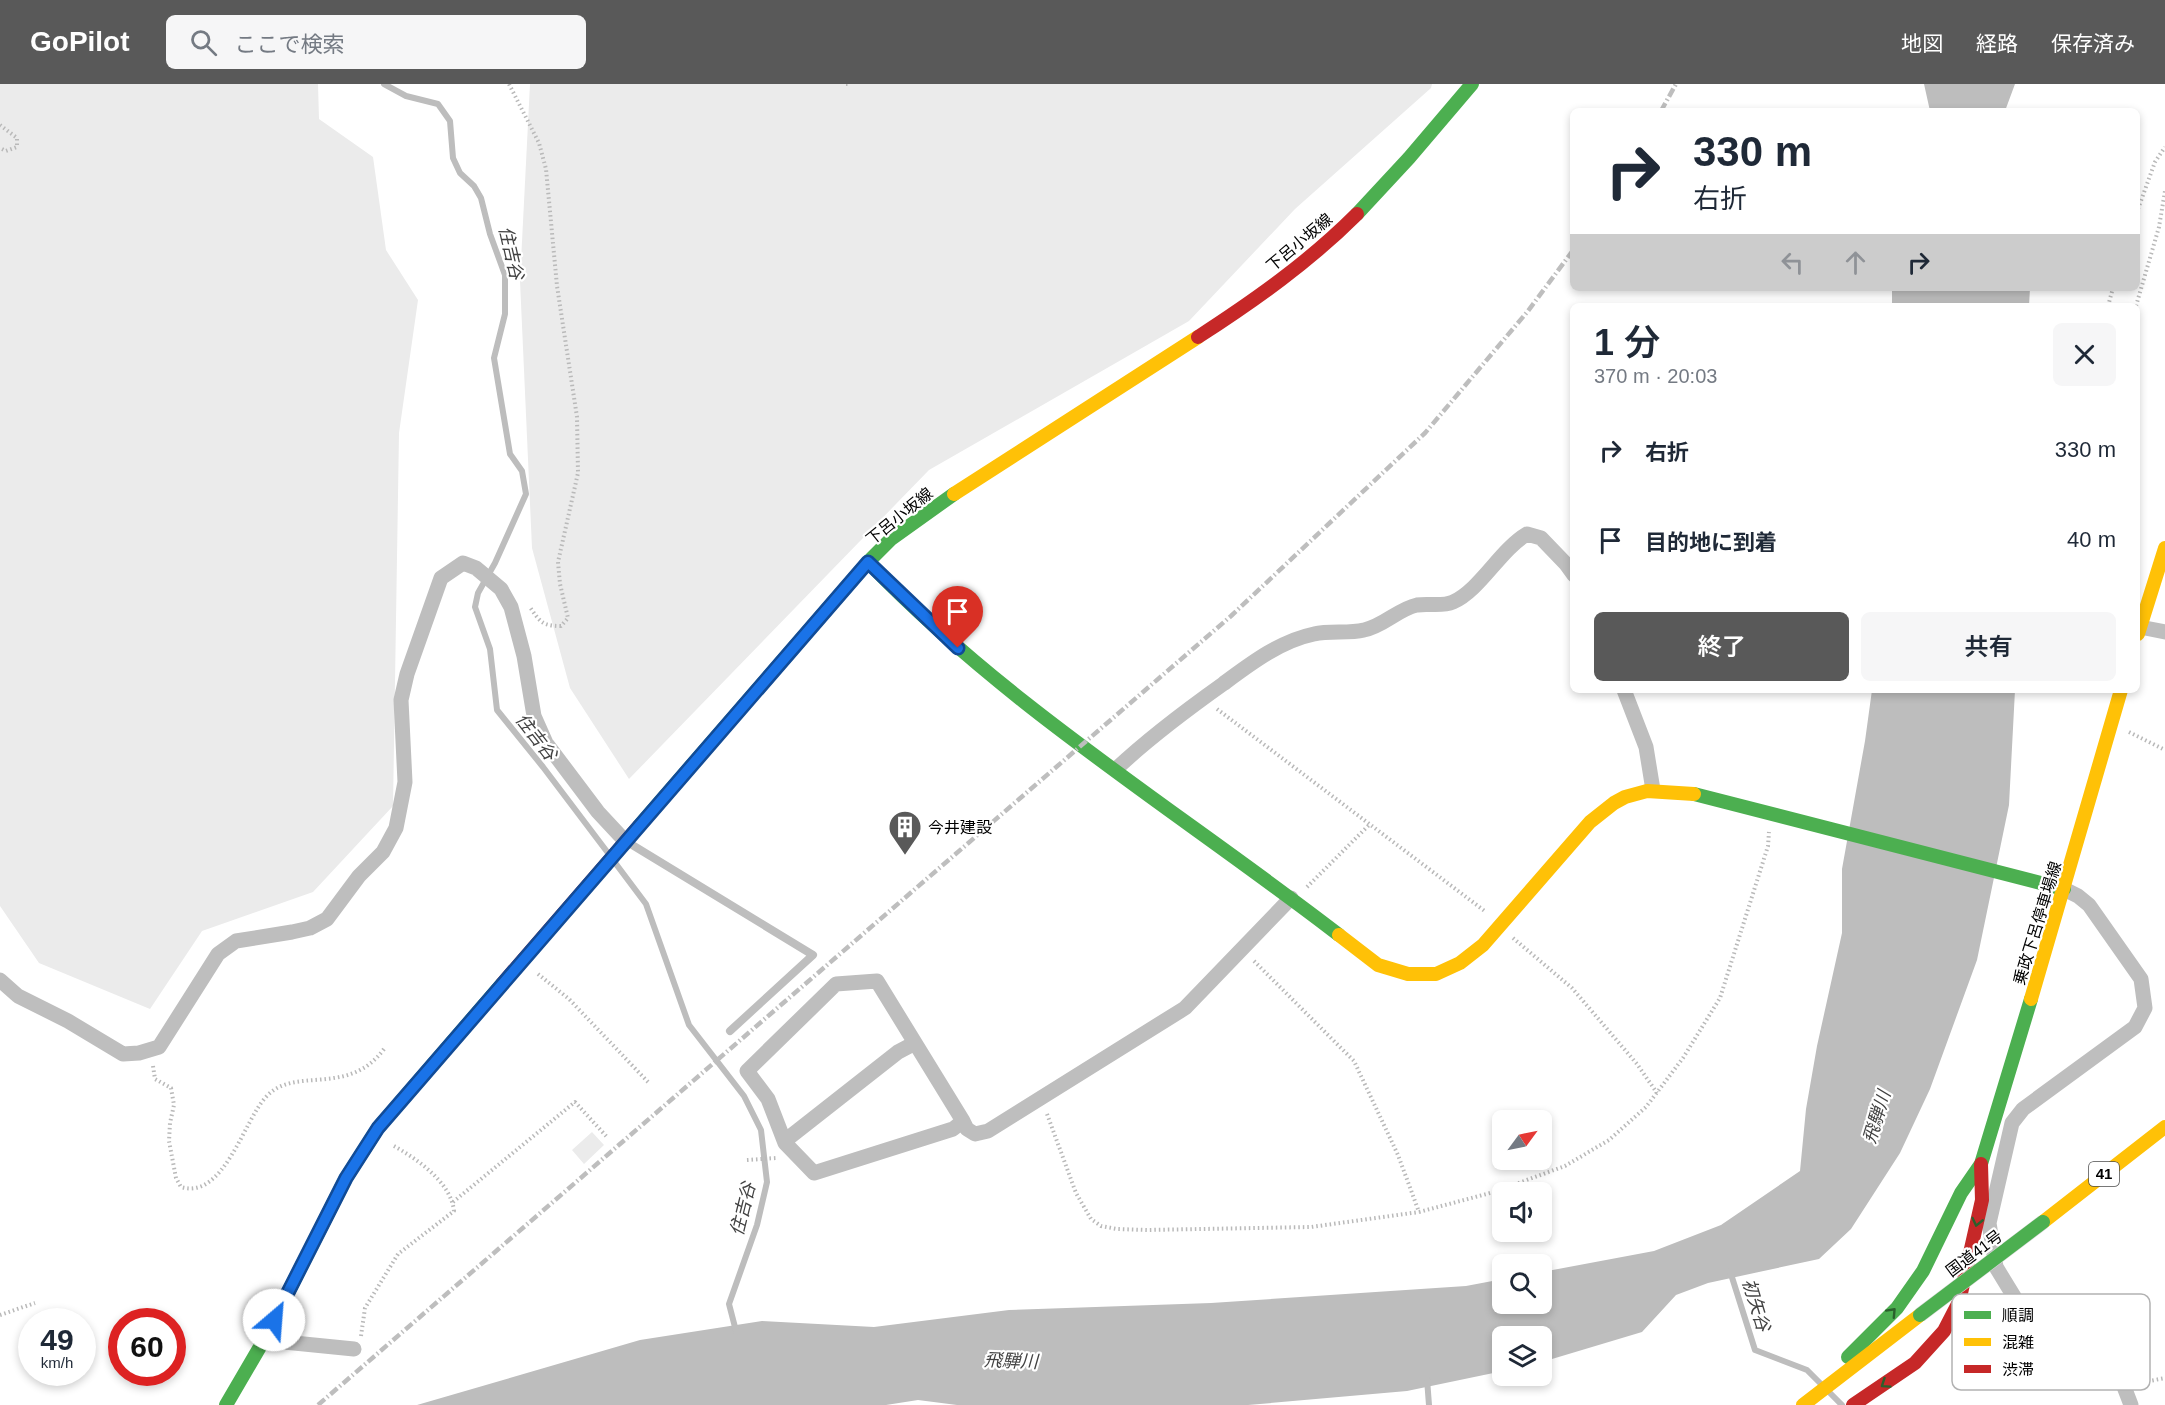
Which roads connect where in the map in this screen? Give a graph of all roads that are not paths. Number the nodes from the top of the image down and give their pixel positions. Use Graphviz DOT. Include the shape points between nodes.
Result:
graph roads {
  1 [pos="1472,84"];
  2 [pos="2165,548"];
  3 [pos="868,562"];
  4 [pos="1570,570"];
  5 [pos="2140,627"];
  6 [pos="2140,630"];
  7 [pos="2165,632"];
  8 [pos="1625,693"];
  9 [pos="2120,693"];
  10 [pos="1116,769"];
  11 [pos="1653,790"];
  12 [pos="625,841"];
  13 [pos="2064,889"];
  14 [pos="1293,899"];
  15 [pos="0,980"];
  16 [pos="730,1031"];
  17 [pos="915,1042"];
  18 [pos="963,1121"];
  19 [pos="2165,1127"];
  20 [pos="784,1140"];
  21 [pos="1981,1164"];
  22 [pos="1961,1294"];
  23 [pos="2012,1294"];
  24 [pos="1952,1316"];
  25 [pos="264,1340"];
  26 [pos="354,1349"];
  27 [pos="1827,1386"];
  28 [pos="2125,1390"];
  29 [pos="226,1405"];
  30 [pos="1803,1405"];
  31 [pos="1853,1405"];
  32 [pos="2130,1405"];
  1 -- 3 [label="main road, 下呂小坂線" via="1342,229 1283,279 943,501 891,539"];
  2 -- 5 [label="main road"];
  3 -- 10 [label="main road" via="975,663"];
  3 -- 12 [label="main road, 下呂小坂線"];
  4 -- 10 [label="street" via="1541,538 1527,534 1455,601 1407,608 1362,631 1314,634 1278,648 1202,698"];
  6 -- 7 [label="street"];
  8 -- 11 [label="street" via="1646,747"];
  9 -- 13 [label="main road, 乗政下呂停車場線"];
  10 -- 14 [label="main road"];
  11 -- 13 [label="main road" via="1690,793"];
  11 -- 14 [label="main road" via="1632,793 1610,804 1483,945 1460,963 1436,974 1408,974 1378,965"];
  12 -- 15 [label="street" via="597,812 546,743 534,716 511,607 501,589 477,568 463,563 441,578 407,674 401,700 405,782 396,828 383,852 359,876 327,919 310,928 236,940 218,954 159,1047 139,1053 123,1054 18,996"];
  12 -- 16 [label="lane" via="813,955"];
  12 -- 25 [label="main road, 下呂小坂線" via="373,1134 346,1178"];
  13 -- 21 [label="main road, 乗政下呂停車場線"];
  13 -- 23 [label="street" via="2089,905 2142,979 2145,1008 2134,1027 2023,1109 2012,1123 1989,1223 1996,1267"];
  14 -- 18 [label="street" via="1185,1008 988,1131 975,1134"];
  17 -- 18 [label="street"];
  17 -- 20 [label="street"];
  17 -- 20 [label="street" via="877,981 836,984 747,1071 768,1099"];
  18 -- 20 [label="street" via="952,1129 814,1173"];
  19 -- 27 [label="main road, 国道41号 / 41, bridge"];
  21 -- 22 [label="main road, one-way" via="1982,1200"];
  27 -- 21 [label="main road, one-way" via="1830,1376 1897,1308 1923,1271 1961,1193"];
  24 -- 31 [label="main road, one-way" via="1944,1331 1915,1363"];
  25 -- 26 [label="street"];
  25 -- 29 [label="main road, 下呂小坂線"];
  27 -- 30 [label="main road, 国道41号 / 41"];
  28 -- 32 [label="street"];
}
